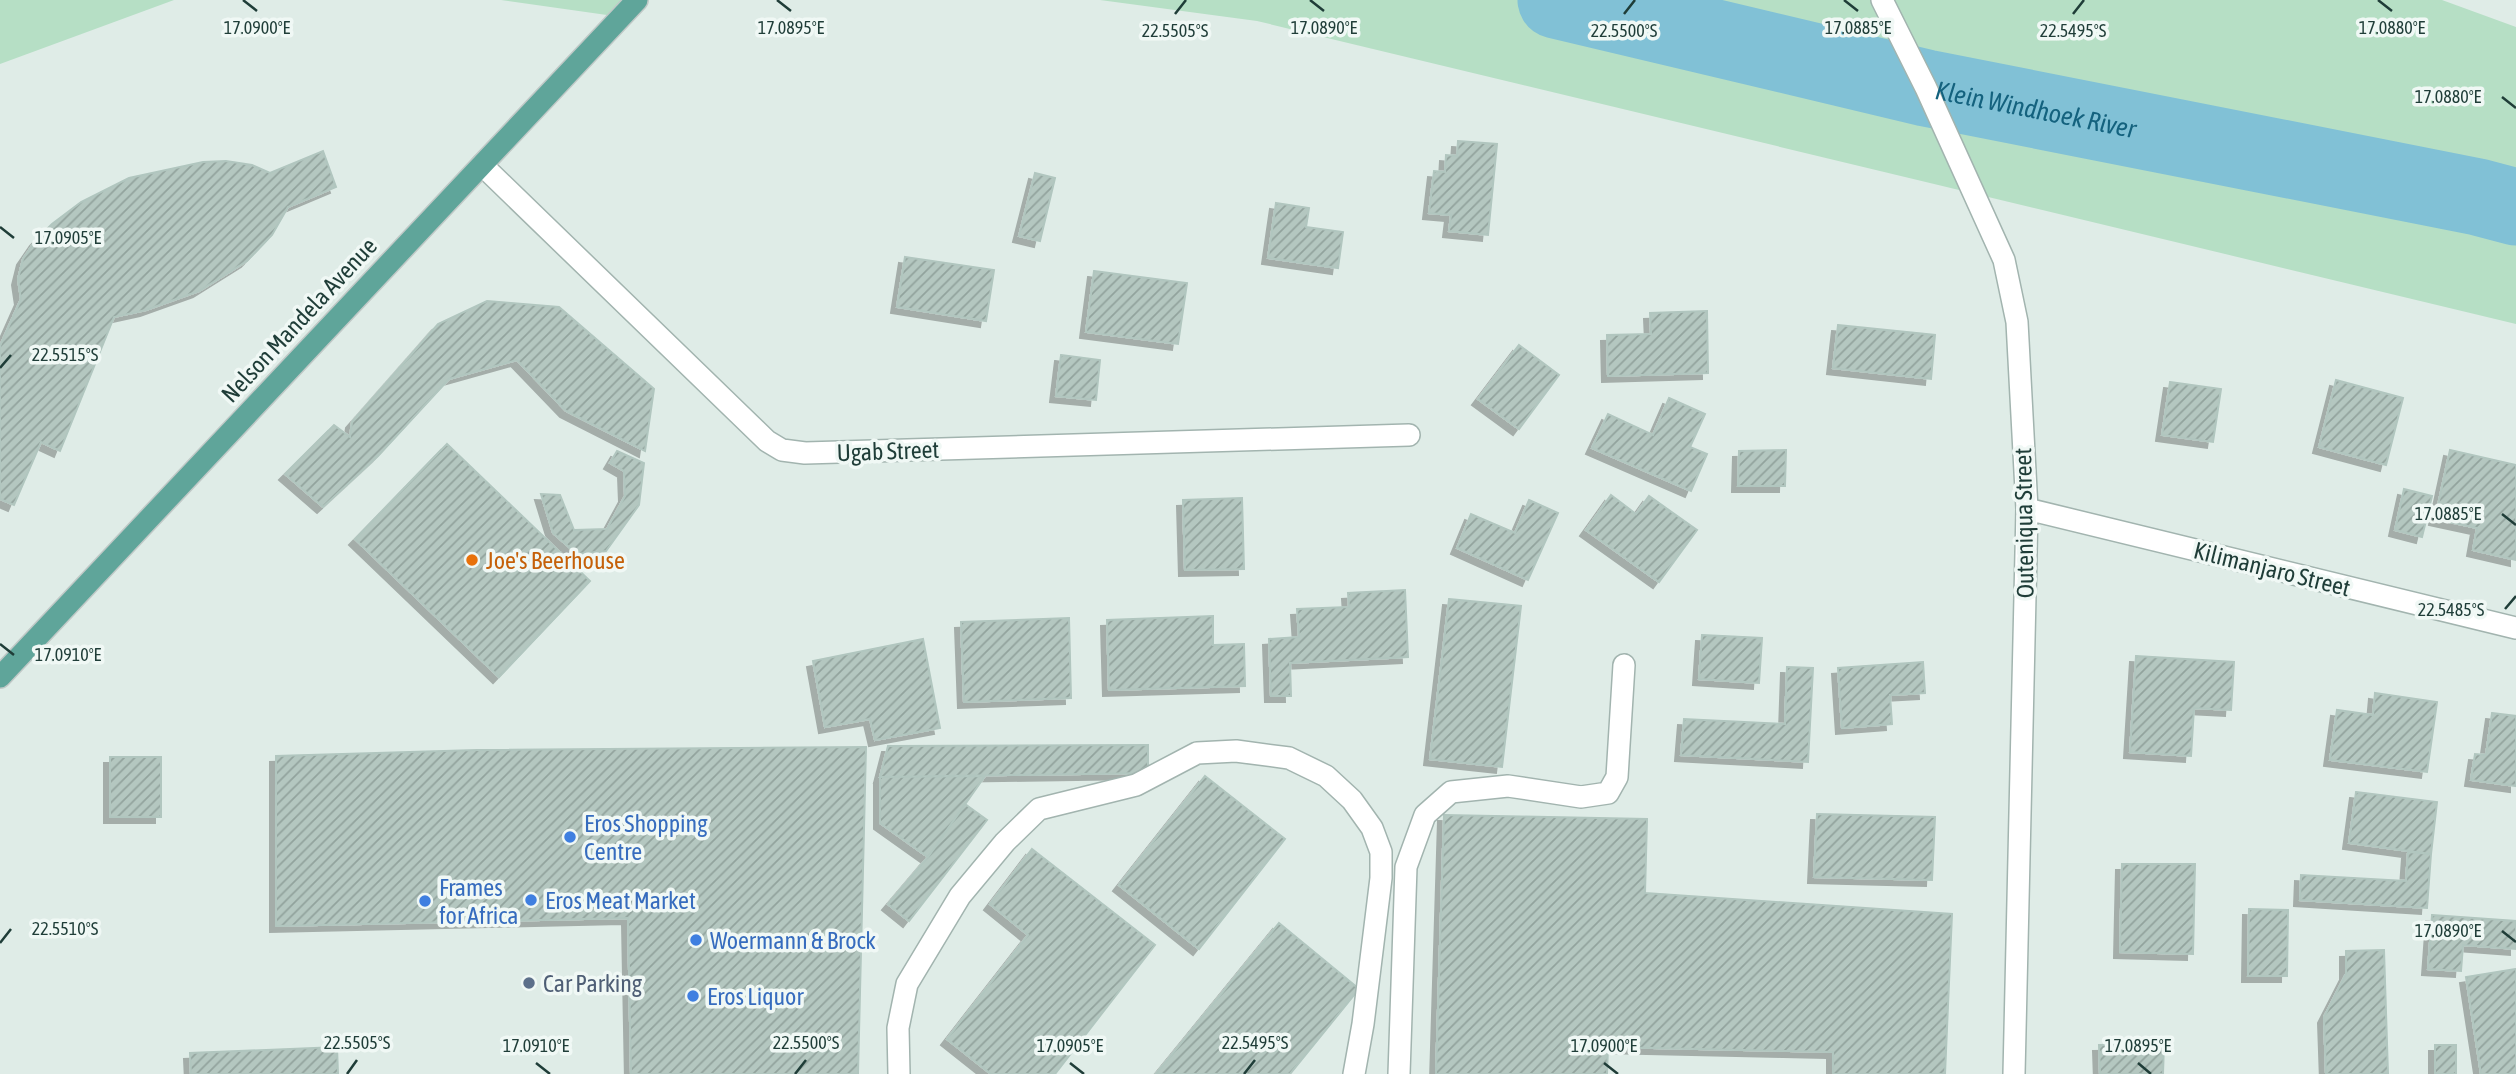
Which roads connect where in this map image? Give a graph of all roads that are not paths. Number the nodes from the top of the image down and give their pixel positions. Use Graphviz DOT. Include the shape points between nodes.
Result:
graph roads {
  1 [pos="637,0"];
  2 [pos="1882,0"];
  3 [pos="481,165"];
  4 [pos="1409,435"];
  5 [pos="2027,509"];
  6 [pos="2516,628"];
  7 [pos="1624,665"];
  8 [pos="0,677"];
  9 [pos="899,1074"];
  10 [pos="1354,1074"];
  11 [pos="1399,1074"];
  12 [pos="2014,1074"];
  1 -- 3 [label="main road, Nelson Mandela Avenue"];
  2 -- 5 [label="street, Outeniqua Street" via="2004,260 2017,322"];
  3 -- 4 [label="street, Ugab Street" via="767,441 782,450 805,453"];
  3 -- 8 [label="main road, Nelson Mandela Avenue"];
  5 -- 6 [label="street, Kilimanjaro Street"];
  5 -- 12 [label="street, Outeniqua Street"];
  7 -- 11 [label="street" via="1618,777 1608,793 1581,797 1508,786 1451,792 1425,815 1406,867"];
  9 -- 10 [label="street" via="898,1028 907,984 960,897 1039,809 1136,785 1197,754 1236,751 1289,758 1326,776 1359,809 1381,852 1380,892"];
}
